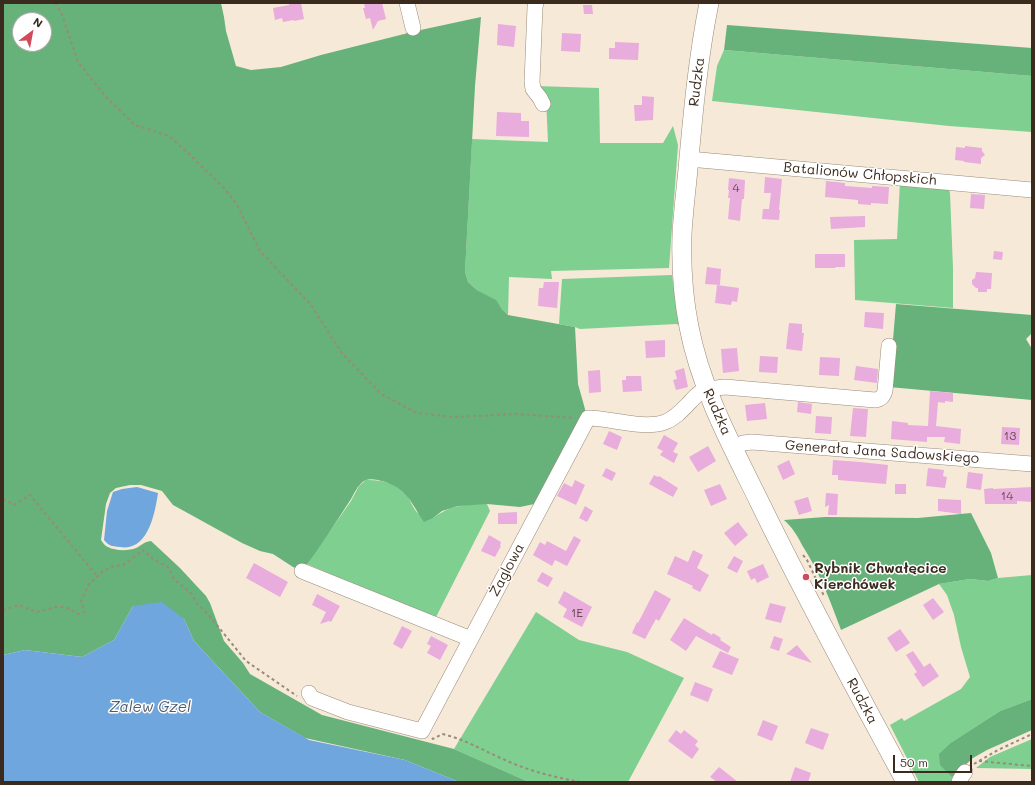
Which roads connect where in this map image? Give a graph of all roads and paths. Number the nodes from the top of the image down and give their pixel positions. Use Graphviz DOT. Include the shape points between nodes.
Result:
graph roads {
  1 [pos="55,3"];
  2 [pos="407,3"];
  3 [pos="536,3"];
  4 [pos="706,4"];
  5 [pos="413,28"];
  6 [pos="543,104"];
  7 [pos="689,159"];
  8 [pos="1032,190"];
  9 [pos="889,346"];
  10 [pos="707,390"];
  11 [pos="588,418"];
  12 [pos="733,448"];
  13 [pos="1032,464"];
  14 [pos="3,498"];
  15 [pos="302,571"];
  16 [pos="97,576"];
  17 [pos="3,610"];
  18 [pos="471,639"];
  19 [pos="304,695"];
  20 [pos="1032,734"];
  21 [pos="426,737"];
  22 [pos="978,761"];
  23 [pos="1032,766"];
  24 [pos="962,777"];
  25 [pos="580,782"];
  26 [pos="906,782"];
  1 -- 11 [label="path" via="61,12 78,62 106,97 135,125 169,136 223,187 236,203 260,251 311,305 341,352 381,394 417,413 453,417 518,414"];
  2 -- 5 [label="street"];
  3 -- 6 [label="street" via="532,82 533,89"];
  4 -- 7 [label="main road, Rudzka"];
  7 -- 8 [label="street, Batalionów Chłopskich"];
  7 -- 10 [label="main road, Rudzka" via="682,234 683,284 691,335"];
  9 -- 10 [label="street" via="885,391 881,398 875,400 725,387"];
  10 -- 11 [label="street" via="699,393 675,417 655,425"];
  10 -- 12 [label="main road, Rudzka"];
  11 -- 18 [label="street, Żaglowa"];
  12 -- 13 [label="street, Generała Jana Sadowskiego" via="752,442"];
  12 -- 26 [label="main road, Rudzka" via="806,595"];
  14 -- 16 [label="path" via="14,505 30,495"];
  15 -- 18 [label="street"];
  16 -- 17 [label="path" via="89,584 81,601 84,612 79,614 65,607 37,612 19,605"];
  16 -- 19 [label="path" via="114,566 123,565 143,550 168,567 174,579 191,593 246,661"];
  18 -- 19 [label="street, Żaglowa" via="422,731 348,712"];
  20 -- 22 [label="path"];
  21 -- 25 [label="path" via="433,739 442,734 454,737 537,772"];
  22 -- 23 [label="path"];
  22 -- 24 [label="path"];
}
